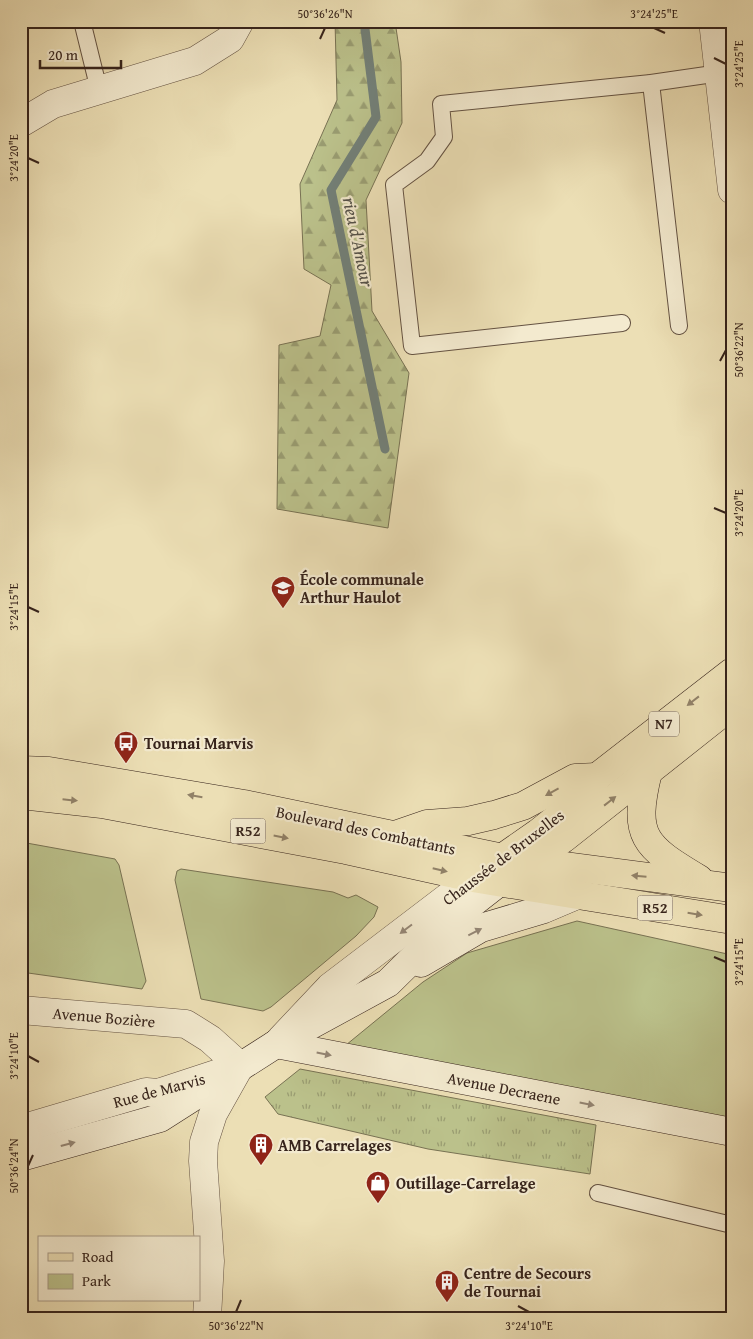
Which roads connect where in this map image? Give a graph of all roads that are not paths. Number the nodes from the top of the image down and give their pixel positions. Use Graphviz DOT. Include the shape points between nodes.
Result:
graph roads {
  1 [pos="82,21"];
  2 [pos="240,21"];
  3 [pos="713,21"];
  4 [pos="720,73"];
  5 [pos="651,83"];
  6 [pos="99,90"];
  7 [pos="21,123"];
  8 [pos="732,190"];
  9 [pos="622,323"];
  10 [pos="679,326"];
  11 [pos="732,672"];
  12 [pos="732,705"];
  13 [pos="21,770"];
  14 [pos="648,772"];
  15 [pos="597,777"];
  16 [pos="21,795"];
  17 [pos="397,835"];
  18 [pos="530,862"];
  19 [pos="491,873"];
  20 [pos="705,882"];
  21 [pos="732,888"];
  22 [pos="577,895"];
  23 [pos="732,920"];
  24 [pos="388,982"];
  25 [pos="21,1010"];
  26 [pos="276,1044"];
  27 [pos="240,1066"];
  28 [pos="21,1130"];
  29 [pos="732,1132"];
  30 [pos="21,1157"];
  31 [pos="598,1193"];
  32 [pos="732,1225"];
  33 [pos="207,1318"];
  1 -- 6 [label="lane"];
  2 -- 6 [label="street" via="230,39 195,61"];
  3 -- 4 [label="street"];
  4 -- 5 [label="lane"];
  4 -- 8 [label="street"];
  5 -- 9 [label="lane" via="441,104 444,137 428,161 394,185 412,346"];
  5 -- 10 [label="lane"];
  6 -- 7 [label="street" via="53,104"];
  11 -- 15 [label="main road, Chaussée de Bruxelles / N7, one-way"];
  12 -- 14 [label="main road, Chaussée de Bruxelles / N7"];
  17 -- 13 [label="main road, Boulevard des Combattants / R52, one-way" via="49,770"];
  18 -- 14 [label="main road, Chaussée de Bruxelles / N7, one-way"];
  14 -- 20 [label="main road" via="640,804 642,827 648,840 672,863"];
  15 -- 17 [label="main road, one-way" via="576,778 523,806 494,815 427,824"];
  15 -- 19 [label="main road, Chaussée de Bruxelles / N7" via="567,810"];
  16 -- 19 [label="main road, Boulevard des Combattants / R52, one-way" via="102,804 346,850"];
  17 -- 19 [label="main road, Boulevard des Combattants / R52"];
  18 -- 19 [label="main road, R52"];
  20 -- 18 [label="main road, R52, one-way"];
  19 -- 22 [label="main road, R52"];
  19 -- 24 [label="street, Chaussée de Bruxelles" via="457,915"];
  19 -- 26 [label="street, Chaussée de Bruxelles, one-way" via="330,987"];
  20 -- 21 [label="main road, R52"];
  22 -- 23 [label="main road, R52, one-way"];
  24 -- 22 [label="street, one-way" via="481,928 544,910"];
  24 -- 26 [label="street, Chaussée de Bruxelles"];
  25 -- 27 [label="street, Avenue Bozière" via="186,1024 210,1039"];
  26 -- 27 [label="street, Chaussée de Bruxelles"];
  26 -- 29 [label="street, Avenue Decraene, one-way"];
  27 -- 28 [label="street, Rue de Marvis" via="158,1093 146,1092"];
  30 -- 27 [label="street, Rue de Marvis, one-way" via="160,1118"];
  27 -- 33 [label="street" via="213,1114 204,1142 210,1261"];
  31 -- 32 [label="lane"];
}
